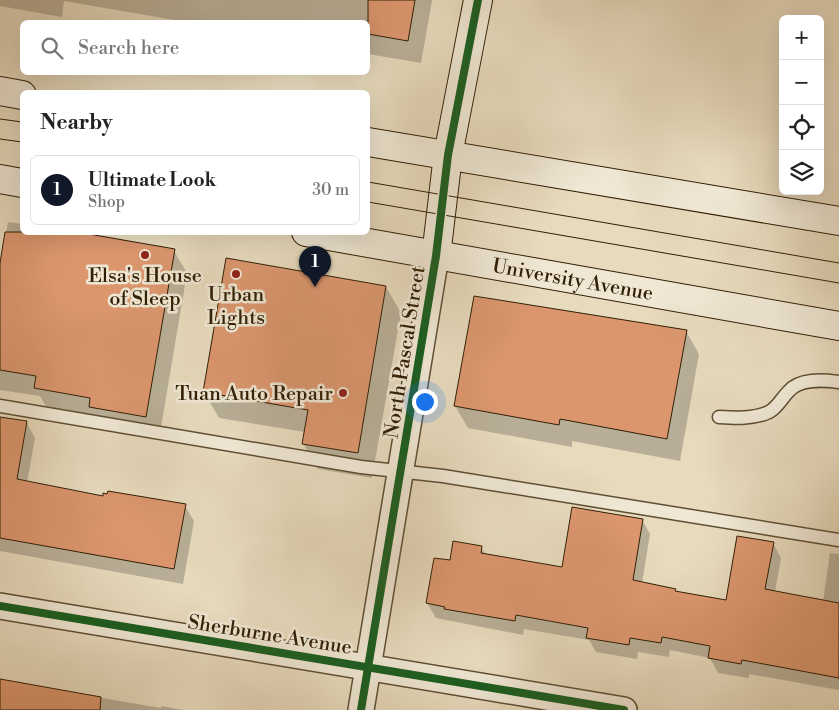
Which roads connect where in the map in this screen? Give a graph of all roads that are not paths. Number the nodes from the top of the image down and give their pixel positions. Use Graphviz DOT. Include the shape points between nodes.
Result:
graph roads {
  1 [pos="478,0"];
  2 [pos="0,91"];
  3 [pos="20,95"];
  4 [pos="370,142"];
  5 [pos="448,155"];
  6 [pos="0,179"];
  7 [pos="20,183"];
  8 [pos="839,222"];
  9 [pos="322,235"];
  10 [pos="436,256"];
  11 [pos="839,326"];
  12 [pos="839,382"];
  13 [pos="0,406"];
  14 [pos="719,417"];
  15 [pos="401,472"];
  16 [pos="839,540"];
  17 [pos="0,606"];
  18 [pos="368,666"];
  19 [pos="361,710"];
  20 [pos="624,710"];
  1 -- 5 [label="main road, North Pascal Street"];
  2 -- 3 [label="main road"];
  4 -- 5 [label="main road"];
  5 -- 8 [label="main road"];
  5 -- 10 [label="main road, North Pascal Street"];
  6 -- 7 [label="main road"];
  9 -- 10 [label="main road, University Avenue"];
  10 -- 11 [label="main road, University Avenue"];
  10 -- 15 [label="street, North Pascal Street"];
  12 -- 14 [label="lane" via="817,380 801,383 789,390 776,408 767,412 744,418"];
  13 -- 15 [label="lane"];
  15 -- 16 [label="lane"];
  15 -- 18 [label="street, North Pascal Street"];
  17 -- 18 [label="street, Sherburne Avenue"];
  18 -- 19 [label="street, North Pascal Street"];
  18 -- 20 [label="street, Sherburne Avenue"];
}
